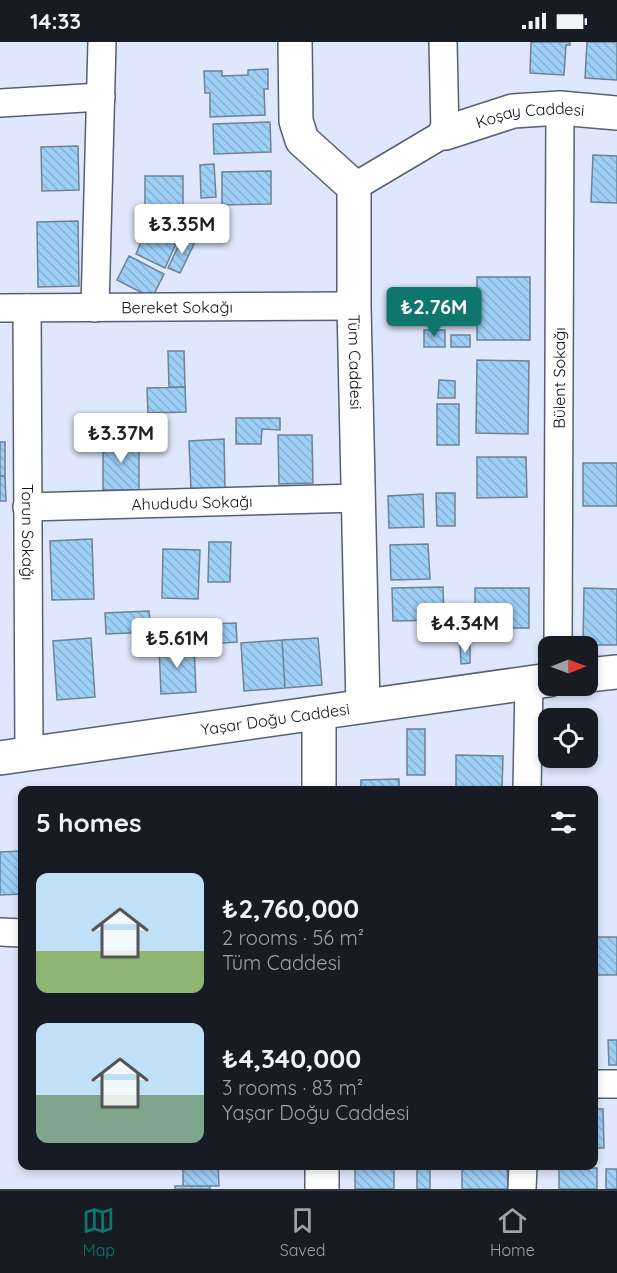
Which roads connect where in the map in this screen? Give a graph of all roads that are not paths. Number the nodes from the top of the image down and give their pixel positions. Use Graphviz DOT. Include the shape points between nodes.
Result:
graph roads {
  1 [pos="102,42"];
  2 [pos="296,42"];
  3 [pos="443,42"];
  4 [pos="101,97"];
  5 [pos="0,103"];
  6 [pos="560,108"];
  7 [pos="617,113"];
  8 [pos="445,133"];
  9 [pos="354,187"];
  10 [pos="354,306"];
  11 [pos="0,308"];
  12 [pos="27,308"];
  13 [pos="95,308"];
  14 [pos="358,498"];
  15 [pos="27,507"];
  16 [pos="558,636"];
  17 [pos="617,672"];
  18 [pos="598,674"];
  19 [pos="538,681"];
  20 [pos="538,690"];
  21 [pos="363,706"];
  22 [pos="319,713"];
  23 [pos="14,756"];
  24 [pos="319,786"];
  25 [pos="527,786"];
  26 [pos="0,932"];
  27 [pos="18,933"];
  28 [pos="598,1084"];
  29 [pos="617,1084"];
  30 [pos="322,1170"];
  31 [pos="523,1170"];
  32 [pos="322,1189"];
  33 [pos="522,1189"];
  1 -- 4 [label="street"];
  2 -- 9 [label="street" via="296,121 302,140"];
  3 -- 8 [label="street"];
  4 -- 5 [label="street"];
  4 -- 13 [label="street"];
  6 -- 7 [label="street, Koşay Caddesi"];
  6 -- 8 [label="street, Koşay Caddesi" via="513,111"];
  6 -- 16 [label="street, Bülent Sokağı"];
  8 -- 9 [label="street"];
  9 -- 10 [label="street, Tüm Caddesi"];
  10 -- 13 [label="street, Bereket Sokağı"];
  10 -- 14 [label="street, Tüm Caddesi"];
  11 -- 12 [label="street, Bereket Sokağı"];
  12 -- 13 [label="street, Bereket Sokağı"];
  12 -- 15 [label="street, Torun Sokağı"];
  14 -- 15 [label="street, Ahududu Sokağı"];
  14 -- 21 [label="street, Tüm Caddesi"];
  15 -- 23 [label="street, Torun Sokağı"];
  17 -- 18 [label="street"];
  19 -- 21 [label="street, Yaşar Doğu Caddesi"];
  20 -- 25 [label="street"];
  21 -- 22 [label="street, Yaşar Doğu Caddesi"];
  22 -- 23 [label="street, Yaşar Doğu Caddesi"];
  22 -- 24 [label="street"];
  26 -- 27 [label="street"];
  28 -- 29 [label="street"];
  30 -- 32 [label="street"];
  31 -- 33 [label="street"];
}
